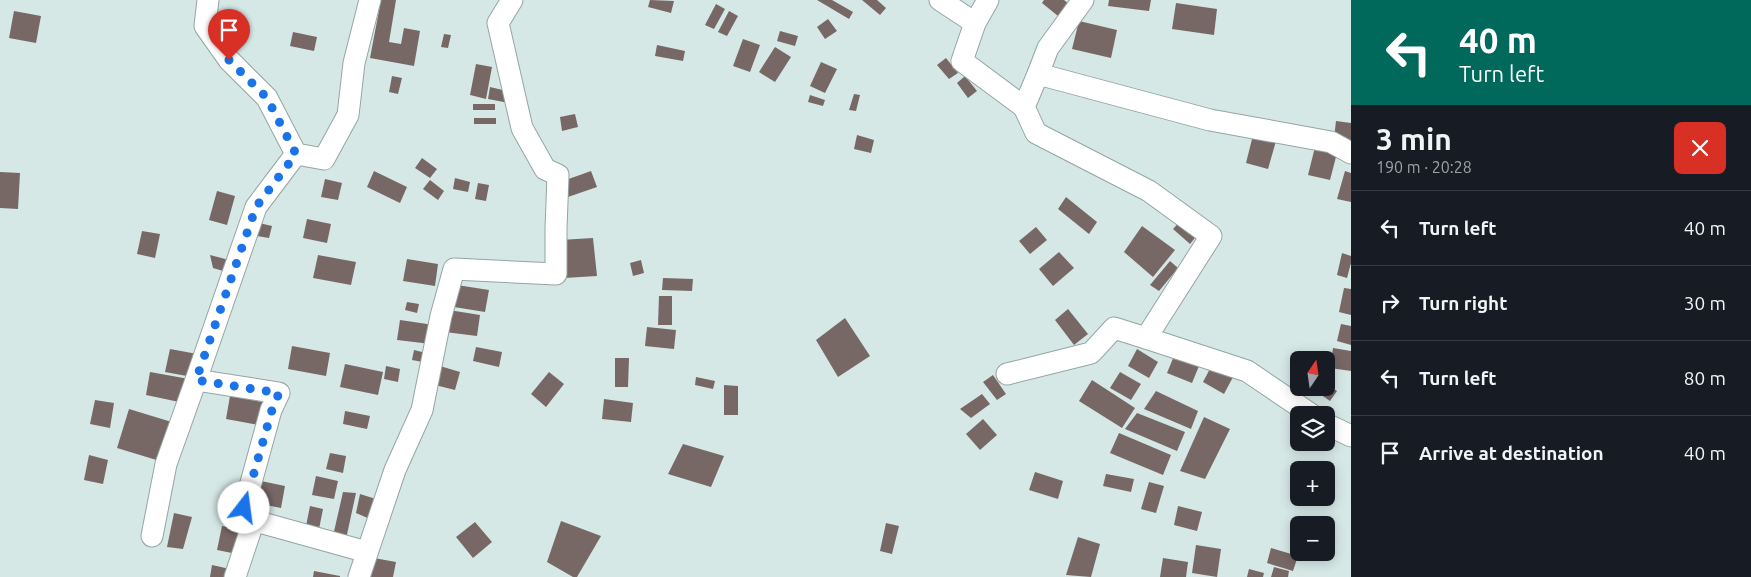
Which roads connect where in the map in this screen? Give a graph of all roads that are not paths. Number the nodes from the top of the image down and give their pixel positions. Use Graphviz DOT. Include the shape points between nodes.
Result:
graph roads {
  1 [pos="208,0"];
  2 [pos="370,0"];
  3 [pos="512,0"];
  4 [pos="940,0"];
  5 [pos="988,0"];
  6 [pos="1083,0"];
  7 [pos="975,23"];
  8 [pos="1038,74"];
  9 [pos="1024,107"];
  10 [pos="1351,153"];
  11 [pos="296,154"];
  12 [pos="1146,338"];
  13 [pos="1007,374"];
  14 [pos="196,380"];
  15 [pos="1299,406"];
  16 [pos="1335,428"];
  17 [pos="1351,436"];
  18 [pos="253,523"];
  19 [pos="152,536"];
  20 [pos="367,552"];
  21 [pos="235,577"];
  22 [pos="359,577"];
  1 -- 11 [label="street" via="205,26 229,60 267,98"];
  2 -- 11 [label="street" via="354,63 348,115 324,159"];
  3 -- 20 [label="street" via="498,23 522,128 545,169 558,175 556,274 454,269 422,410 395,470"];
  4 -- 7 [label="street"];
  5 -- 7 [label="street"];
  6 -- 8 [label="street" via="1048,48"];
  7 -- 9 [label="street" via="962,61"];
  8 -- 9 [label="street"];
  8 -- 10 [label="street" via="1210,120 1331,142"];
  9 -- 12 [label="street" via="1036,133 1149,191 1211,236"];
  11 -- 14 [label="street" via="256,207"];
  12 -- 13 [label="street" via="1114,328 1091,353"];
  12 -- 15 [label="street" via="1247,371"];
  14 -- 18 [label="street" via="279,393 244,508"];
  14 -- 19 [label="street" via="166,464"];
  16 -- 17 [label="street"];
  18 -- 20 [label="street"];
  18 -- 21 [label="street"];
  20 -- 22 [label="street"];
}
